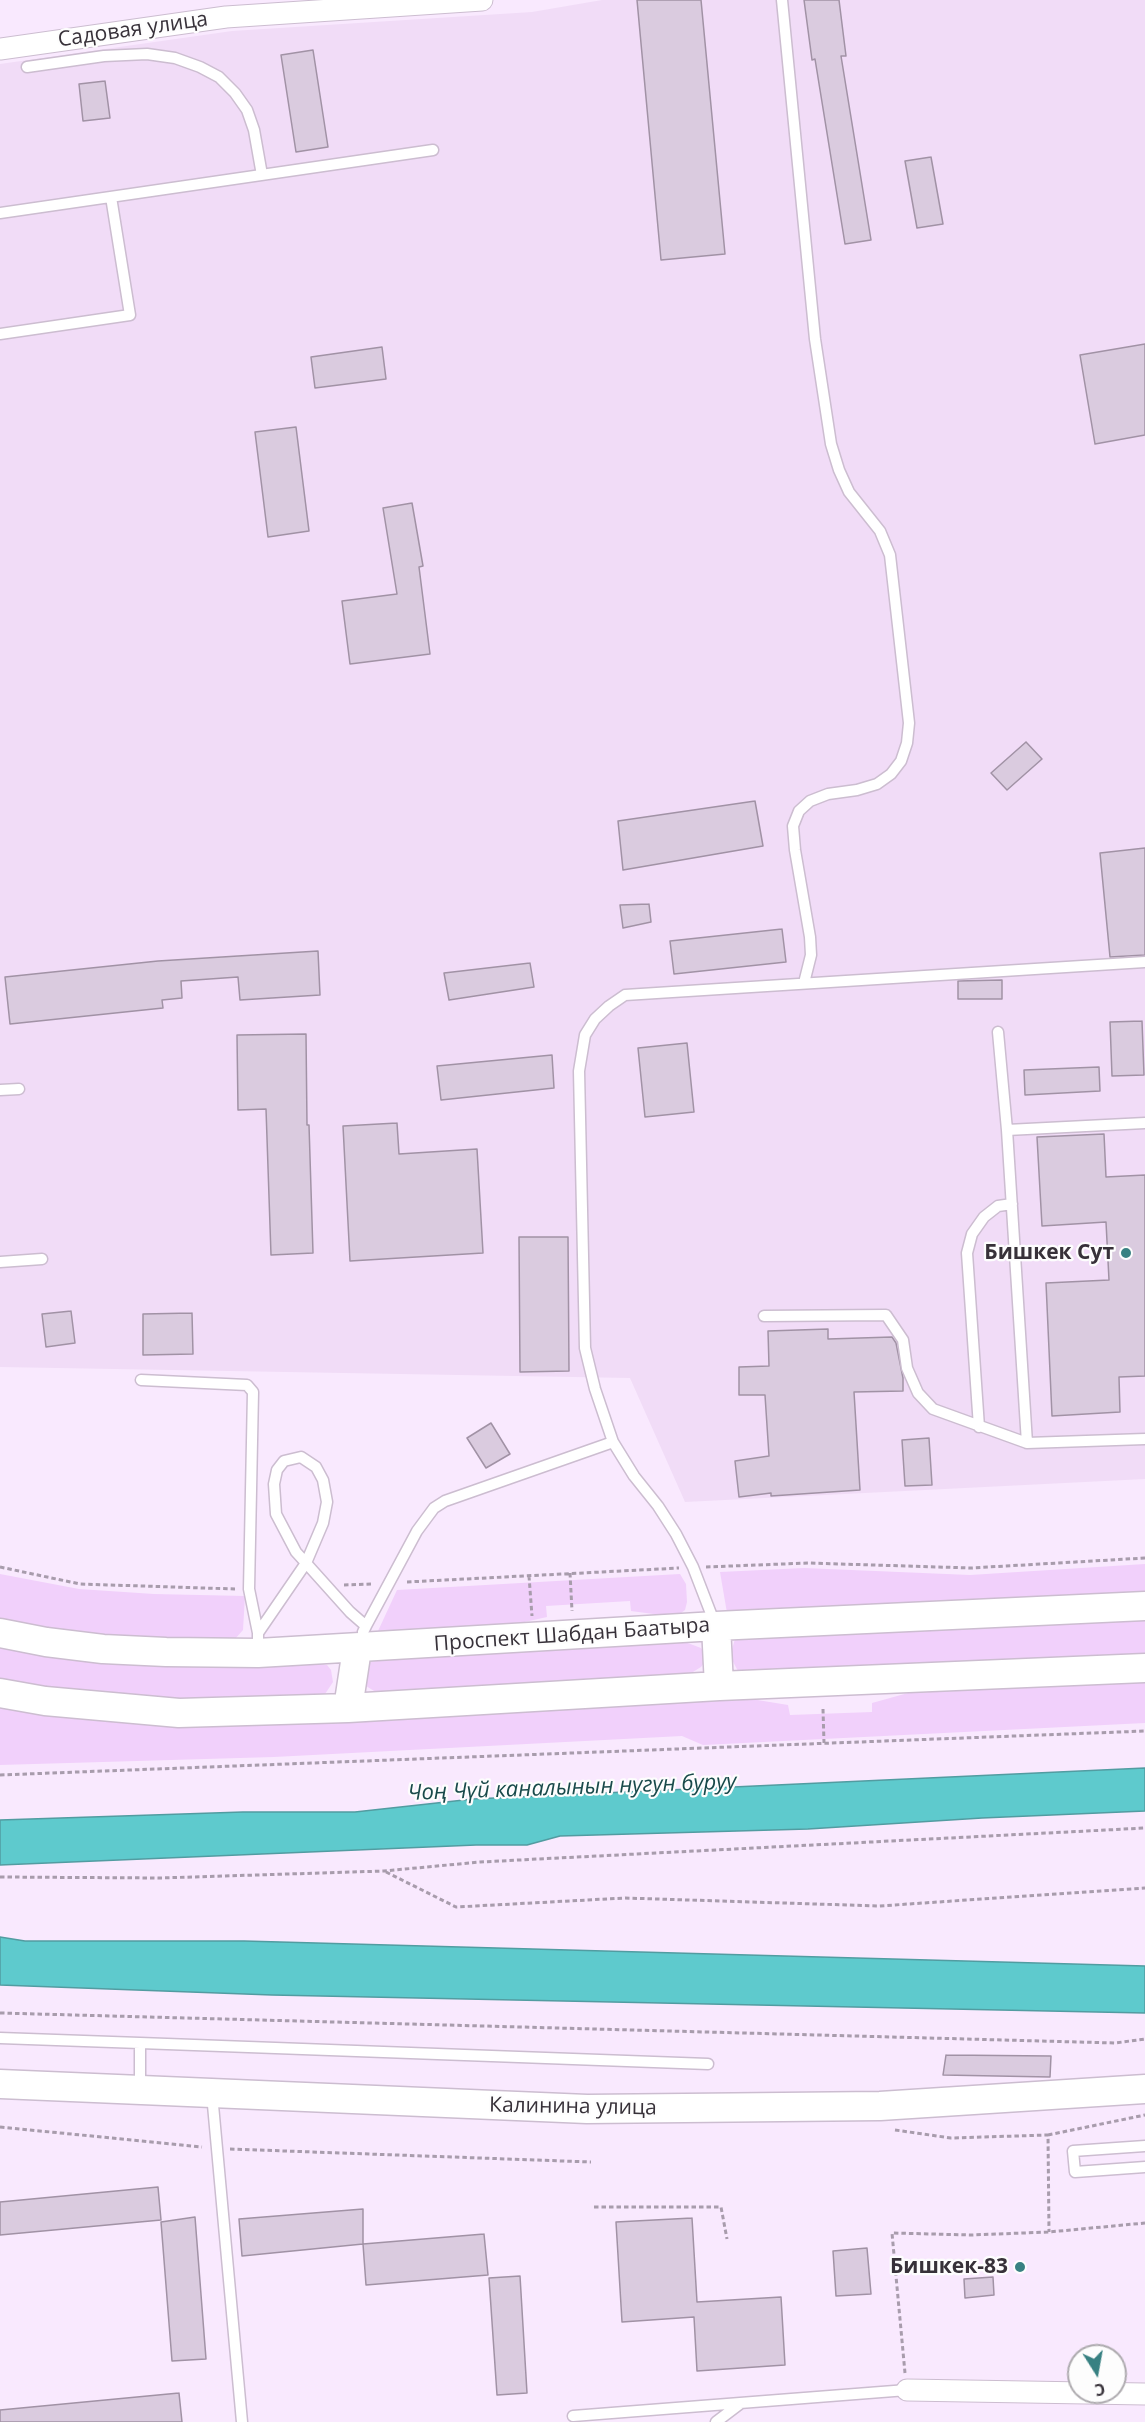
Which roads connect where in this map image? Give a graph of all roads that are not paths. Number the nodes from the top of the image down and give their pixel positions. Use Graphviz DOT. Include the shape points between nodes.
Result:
graph roads {
  1 [pos="482,0"];
  2 [pos="782,0"];
  3 [pos="0,49"];
  4 [pos="27,67"];
  5 [pos="434,150"];
  6 [pos="262,175"];
  7 [pos="111,197"];
  8 [pos="0,213"];
  9 [pos="0,334"];
  10 [pos="1145,963"];
  11 [pos="804,983"];
  12 [pos="998,1032"];
  13 [pos="19,1089"];
  14 [pos="0,1090"];
  15 [pos="1145,1123"];
  16 [pos="1007,1130"];
  17 [pos="1012,1204"];
  18 [pos="42,1259"];
  19 [pos="0,1262"];
  20 [pos="764,1316"];
  21 [pos="141,1380"];
  22 [pos="979,1427"];
  23 [pos="1145,1439"];
  24 [pos="613,1442"];
  25 [pos="1027,1443"];
  26 [pos="306,1563"];
  27 [pos="1145,1606"];
  28 [pos="716,1626"];
  29 [pos="0,1633"];
  30 [pos="361,1637"];
  31 [pos="258,1643"];
  32 [pos="1145,1668"];
  33 [pos="719,1686"];
  34 [pos="0,1693"];
  35 [pos="348,1708"];
  36 [pos="0,2038"];
  37 [pos="140,2043"];
  38 [pos="708,2064"];
  39 [pos="0,2084"];
  40 [pos="1145,2089"];
  41 [pos="140,2090"];
  42 [pos="212,2093"];
  43 [pos="1145,2146"];
  44 [pos="1145,2167"];
  45 [pos="907,2390"];
  46 [pos="1145,2394"];
  47 [pos="741,2403"];
  48 [pos="573,2416"];
  49 [pos="242,2422"];
  50 [pos="716,2422"];
  1 -- 3 [label="street, Садовая улица" via="226,17"];
  2 -- 11 [label="lane" via="815,339 831,444 849,492 880,531 890,555 909,723 908,743 891,774 877,784 810,801 800,811 794,826 795,850 811,955"];
  4 -- 6 [label="lane" via="147,54 200,67 219,77 248,110"];
  5 -- 6 [label="lane"];
  6 -- 7 [label="lane"];
  7 -- 8 [label="lane"];
  7 -- 9 [label="lane" via="130,315"];
  10 -- 11 [label="lane"];
  11 -- 24 [label="lane" via="625,995 595,1019 585,1035 579,1071 585,1348"];
  12 -- 16 [label="lane"];
  13 -- 14 [label="lane"];
  15 -- 16 [label="lane"];
  16 -- 17 [label="lane"];
  17 -- 22 [label="lane" via="998,1206 984,1217 972,1234 967,1253"];
  17 -- 25 [label="lane"];
  18 -- 19 [label="lane"];
  20 -- 22 [label="lane" via="886,1315 903,1340 907,1368 918,1393 933,1409"];
  21 -- 31 [label="lane" via="247,1385 253,1392 249,1589"];
  22 -- 25 [label="lane"];
  23 -- 25 [label="lane"];
  24 -- 28 [label="lane" via="670,1525 693,1567"];
  24 -- 30 [label="lane" via="445,1501 425,1518"];
  26 -- 26 [label="lane" via="323,1523 327,1502 316,1467 301,1456 284,1461 274,1484 276,1514"];
  26 -- 30 [label="lane" via="327,1586"];
  26 -- 31 [label="lane"];
  27 -- 28 [label="main road, Проспект Шабдан Баатыра"];
  28 -- 30 [label="main road, Проспект Шабдан Баатыра"];
  28 -- 33 [label="main road"];
  29 -- 31 [label="main road, Проспект Шабдан Баатыра" via="103,1649 166,1652"];
  30 -- 31 [label="main road, Проспект Шабдан Баатыра"];
  30 -- 35 [label="main road"];
  32 -- 33 [label="main road"];
  33 -- 35 [label="main road"];
  34 -- 35 [label="main road" via="179,1713"];
  36 -- 37 [label="lane"];
  37 -- 38 [label="lane"];
  37 -- 41 [label="lane"];
  39 -- 41 [label="main road, Калинина улица"];
  40 -- 42 [label="main road, Калинина улица" via="880,2106 587,2109"];
  41 -- 42 [label="main road, Калинина улица"];
  42 -- 49 [label="lane"];
  43 -- 44 [label="lane" via="1073,2151 1075,2172"];
  45 -- 46 [label="street"];
  45 -- 47 [label="lane"];
  47 -- 48 [label="lane"];
  47 -- 50 [label="lane"];
}
